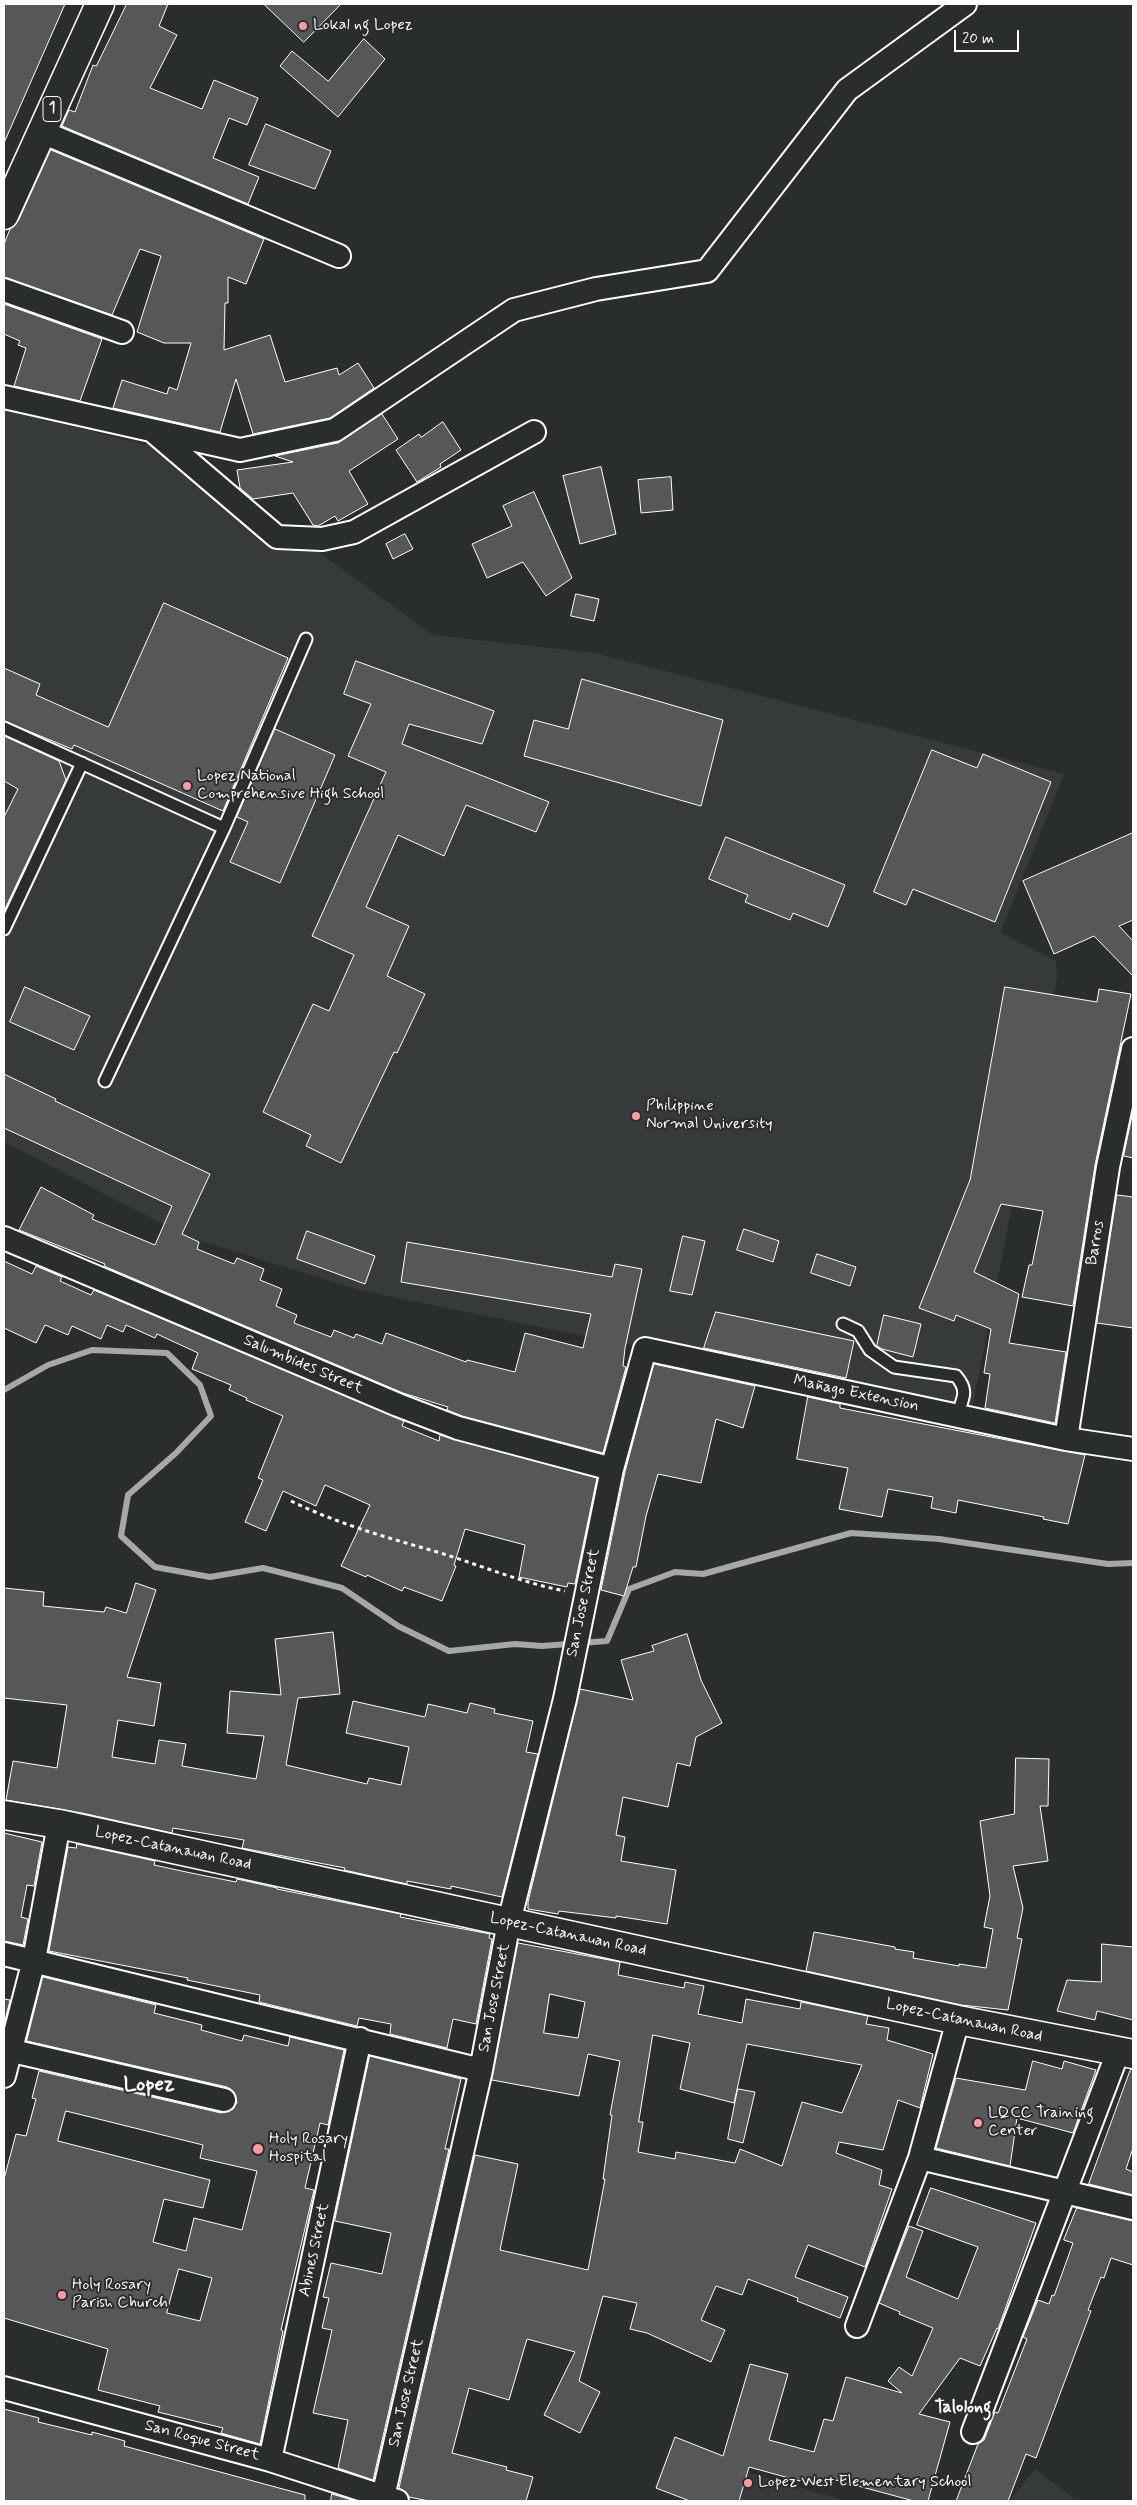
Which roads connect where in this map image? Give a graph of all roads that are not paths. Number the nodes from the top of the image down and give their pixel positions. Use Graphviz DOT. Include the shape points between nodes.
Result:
graph roads {
  1 [pos="100,4"];
  2 [pos="965,4"];
  3 [pos="42,132"];
  4 [pos="4,215"];
  5 [pos="339,256"];
  6 [pos="4,290"];
  7 [pos="122,332"];
  8 [pos="4,397"];
  9 [pos="152,431"];
  10 [pos="534,432"];
  11 [pos="306,639"];
  12 [pos="4,728"];
  13 [pos="82,762"];
  14 [pos="224,828"];
  15 [pos="4,929"];
  16 [pos="1133,1049"];
  17 [pos="105,1081"];
  18 [pos="4,1238"];
  19 [pos="843,1324"];
  20 [pos="645,1349"];
  21 [pos="957,1415"];
  22 [pos="1066,1438"];
  23 [pos="1133,1449"];
  24 [pos="612,1469"];
  25 [pos="4,1815"];
  26 [pos="59,1824"];
  27 [pos="509,1922"];
  28 [pos="4,1954"];
  29 [pos="34,1960"];
  30 [pos="958,2020"];
  31 [pos="360,2040"];
  32 [pos="7,2050"];
  33 [pos="1126,2053"];
  34 [pos="481,2070"];
  35 [pos="4,2076"];
  36 [pos="224,2100"];
  37 [pos="920,2158"];
  38 [pos="1066,2192"];
  39 [pos="1133,2208"];
  40 [pos="857,2326"];
  41 [pos="4,2388"];
  42 [pos="973,2432"];
  43 [pos="270,2460"];
  44 [pos="388,2500"];
  1 -- 3 [label="main road, 1"];
  2 -- 9 [label="street" via="847,90 707,271 596,289 514,310 336,430 240,450"];
  3 -- 4 [label="main road, 1"];
  3 -- 5 [label="street"];
  6 -- 7 [label="street"];
  8 -- 9 [label="street"];
  9 -- 10 [label="street" via="277,537 322,539 354,532"];
  11 -- 14 [label="lane"];
  12 -- 13 [label="lane"];
  13 -- 14 [label="lane"];
  13 -- 15 [label="lane"];
  14 -- 17 [label="lane"];
  16 -- 22 [label="street, Barros" via="1108,1167"];
  18 -- 24 [label="street, Salumbides Street" via="398,1406 458,1428"];
  19 -- 21 [label="lane" via="858,1331 870,1350 894,1367 956,1376 964,1385"];
  20 -- 21 [label="street, Mañago Extension"];
  20 -- 24 [label="street, San Jose Street"];
  21 -- 22 [label="street, Mañago Extension"];
  22 -- 23 [label="street, Mañago Extension"];
  24 -- 27 [label="street, San Jose Street" via="565,1699"];
  25 -- 26 [label="main road, Lopez-Catanauan Road"];
  26 -- 27 [label="main road, Lopez-Catanauan Road"];
  26 -- 29 [label="street"];
  27 -- 30 [label="main road, Lopez-Catanauan Road"];
  27 -- 34 [label="street, San Jose Street"];
  28 -- 29 [label="street"];
  29 -- 31 [label="street"];
  29 -- 32 [label="street"];
  30 -- 33 [label="main road, Lopez-Catanauan Road"];
  30 -- 37 [label="street"];
  31 -- 34 [label="street"];
  31 -- 43 [label="street, Abines Street"];
  32 -- 35 [label="street"];
  32 -- 36 [label="street"];
  33 -- 38 [label="street"];
  34 -- 44 [label="street, San Jose Street"];
  37 -- 38 [label="street"];
  37 -- 40 [label="street"];
  38 -- 39 [label="street"];
  38 -- 42 [label="street"];
  41 -- 43 [label="street, San Roque Street"];
  43 -- 44 [label="street, San Roque Street"];
}
